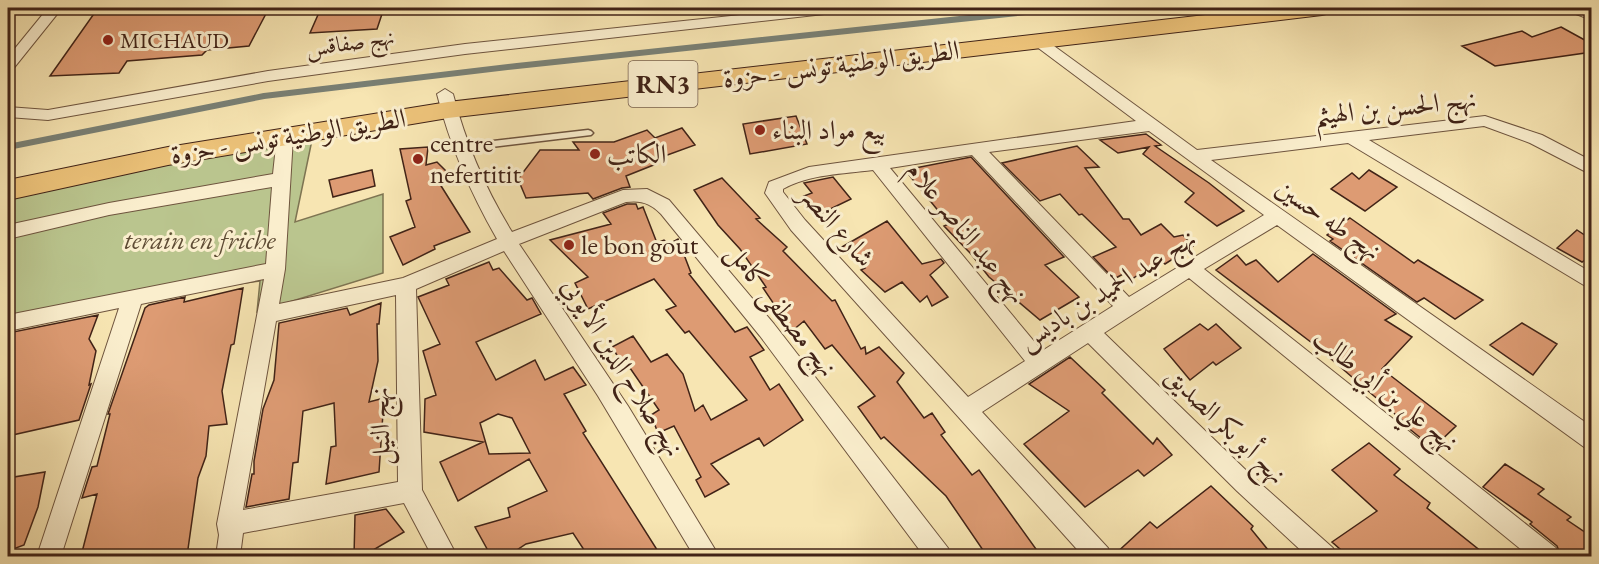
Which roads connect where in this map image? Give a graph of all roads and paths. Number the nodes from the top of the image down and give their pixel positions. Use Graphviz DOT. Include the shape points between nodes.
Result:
graph roads {
  1 [pos="55,8"];
  2 [pos="842,8"];
  3 [pos="1202,8"];
  4 [pos="1322,8"];
  5 [pos="1395,8"];
  6 [pos="1400,8"];
  7 [pos="1573,8"];
  8 [pos="778,11"];
  9 [pos="1592,16"];
  10 [pos="1038,41"];
  11 [pos="13,51"];
  12 [pos="8,66"];
  13 [pos="446,102"];
  14 [pos="8,112"];
  15 [pos="1152,125"];
  16 [pos="588,133"];
  17 [pos="285,137"];
  18 [pos="1351,137"];
  19 [pos="459,148"];
  20 [pos="976,149"];
  21 [pos="1194,156"];
  22 [pos="877,164"];
  23 [pos="1592,169"];
  24 [pos="8,174"];
  25 [pos="282,179"];
  26 [pos="8,190"];
  27 [pos="1277,216"];
  28 [pos="8,232"];
  29 [pos="509,241"];
  30 [pos="1190,268"];
  31 [pos="275,269"];
  32 [pos="1592,283"];
  33 [pos="406,285"];
  34 [pos="133,297"];
  35 [pos="1127,308"];
  36 [pos="265,315"];
  37 [pos="8,323"];
  38 [pos="1091,333"];
  39 [pos="1039,363"];
  40 [pos="966,410"];
  41 [pos="1592,440"];
  42 [pos="410,491"];
  43 [pos="229,524"];
  44 [pos="49,556"];
  45 [pos="228,556"];
  46 [pos="445,556"];
  47 [pos="707,556"];
  48 [pos="939,556"];
  49 [pos="1099,556"];
  50 [pos="1324,556"];
  51 [pos="1547,556"];
  1 -- 11 [label="street"];
  2 -- 8 [label="street, نهج صفاقس"];
  3 -- 13 [label="main road, الطريق الوطنية تونس - حزوة / RN3" via="561,78"];
  4 -- 10 [label="main road, الطريق الوطنية تونس - حزوة / RN3"];
  5 -- 6 [label="lane"];
  7 -- 9 [label="street"];
  8 -- 14 [label="street, نهج صفاقس" via="267,76 48,115"];
  10 -- 13 [label="main road, الطريق الوطنية تونس - حزوة / RN3"];
  10 -- 15 [label="street, نهج طه حسين"];
  11 -- 12 [label="street"];
  13 -- 17 [label="main road, الطريق الوطنية تونس - حزوة / RN3"];
  13 -- 19 [label="street, نهج صلاح الدين الأيوبي"];
  13 -- 24 [label="main road, الطريق الوطنية تونس - حزوة / RN3" via="297,115"];
  15 -- 20 [label="street, شارع النصر"];
  15 -- 21 [label="street, نهج طه حسين"];
  16 -- 19 [label="lane"];
  17 -- 25 [label="street"];
  17 -- 26 [label="main road, الطريق الوطنية تونس - حزوة / RN3" via="168,156"];
  18 -- 21 [label="street, نهج الحسن بن الهيثم"];
  18 -- 23 [label="street, نهج الحسن بن الهيثم" via="1485,121 1536,139"];
  18 -- 32 [label="street"];
  19 -- 29 [label="street, نهج صلاح الدين الأيوبي"];
  20 -- 22 [label="street, شارع النصر"];
  20 -- 35 [label="street"];
  21 -- 27 [label="street, نهج طه حسين"];
  22 -- 39 [label="street, نهج عبد الناصر علام"];
  22 -- 40 [label="street, شارع النصر" via="782,181 775,186 774,193 798,225"];
  25 -- 28 [label="street" via="109,209"];
  25 -- 31 [label="street"];
  27 -- 30 [label="street, نهج عبد الحميد بن باديس"];
  27 -- 41 [label="street, نهج طه حسين"];
  29 -- 33 [label="street, نهج مصطفى كامل"];
  29 -- 47 [label="street, نهج صلاح الدين الأيوبي"];
  29 -- 48 [label="street, نهج مصطفى كامل" via="623,196 636,193 660,202 767,330"];
  30 -- 35 [label="street, نهج عبد الحميد بن باديس"];
  30 -- 51 [label="street, نهج علي بن أبي طالب"];
  31 -- 34 [label="street"];
  31 -- 36 [label="street"];
  33 -- 36 [label="street, نهج مصطفى كامل"];
  33 -- 42 [label="street, نهج النيل"];
  34 -- 37 [label="street"];
  34 -- 44 [label="street"];
  35 -- 38 [label="street, نهج عبد الحميد بن باديس"];
  36 -- 43 [label="street"];
  38 -- 39 [label="street, نهج عبد الحميد بن باديس"];
  38 -- 50 [label="street, نهج أبو بكر الصديق"];
  39 -- 40 [label="street, نهج عبد الحميد بن باديس"];
  40 -- 49 [label="street, شارع النصر"];
  42 -- 43 [label="street"];
  42 -- 46 [label="street, نهج النيل"];
  43 -- 45 [label="street"];
}
